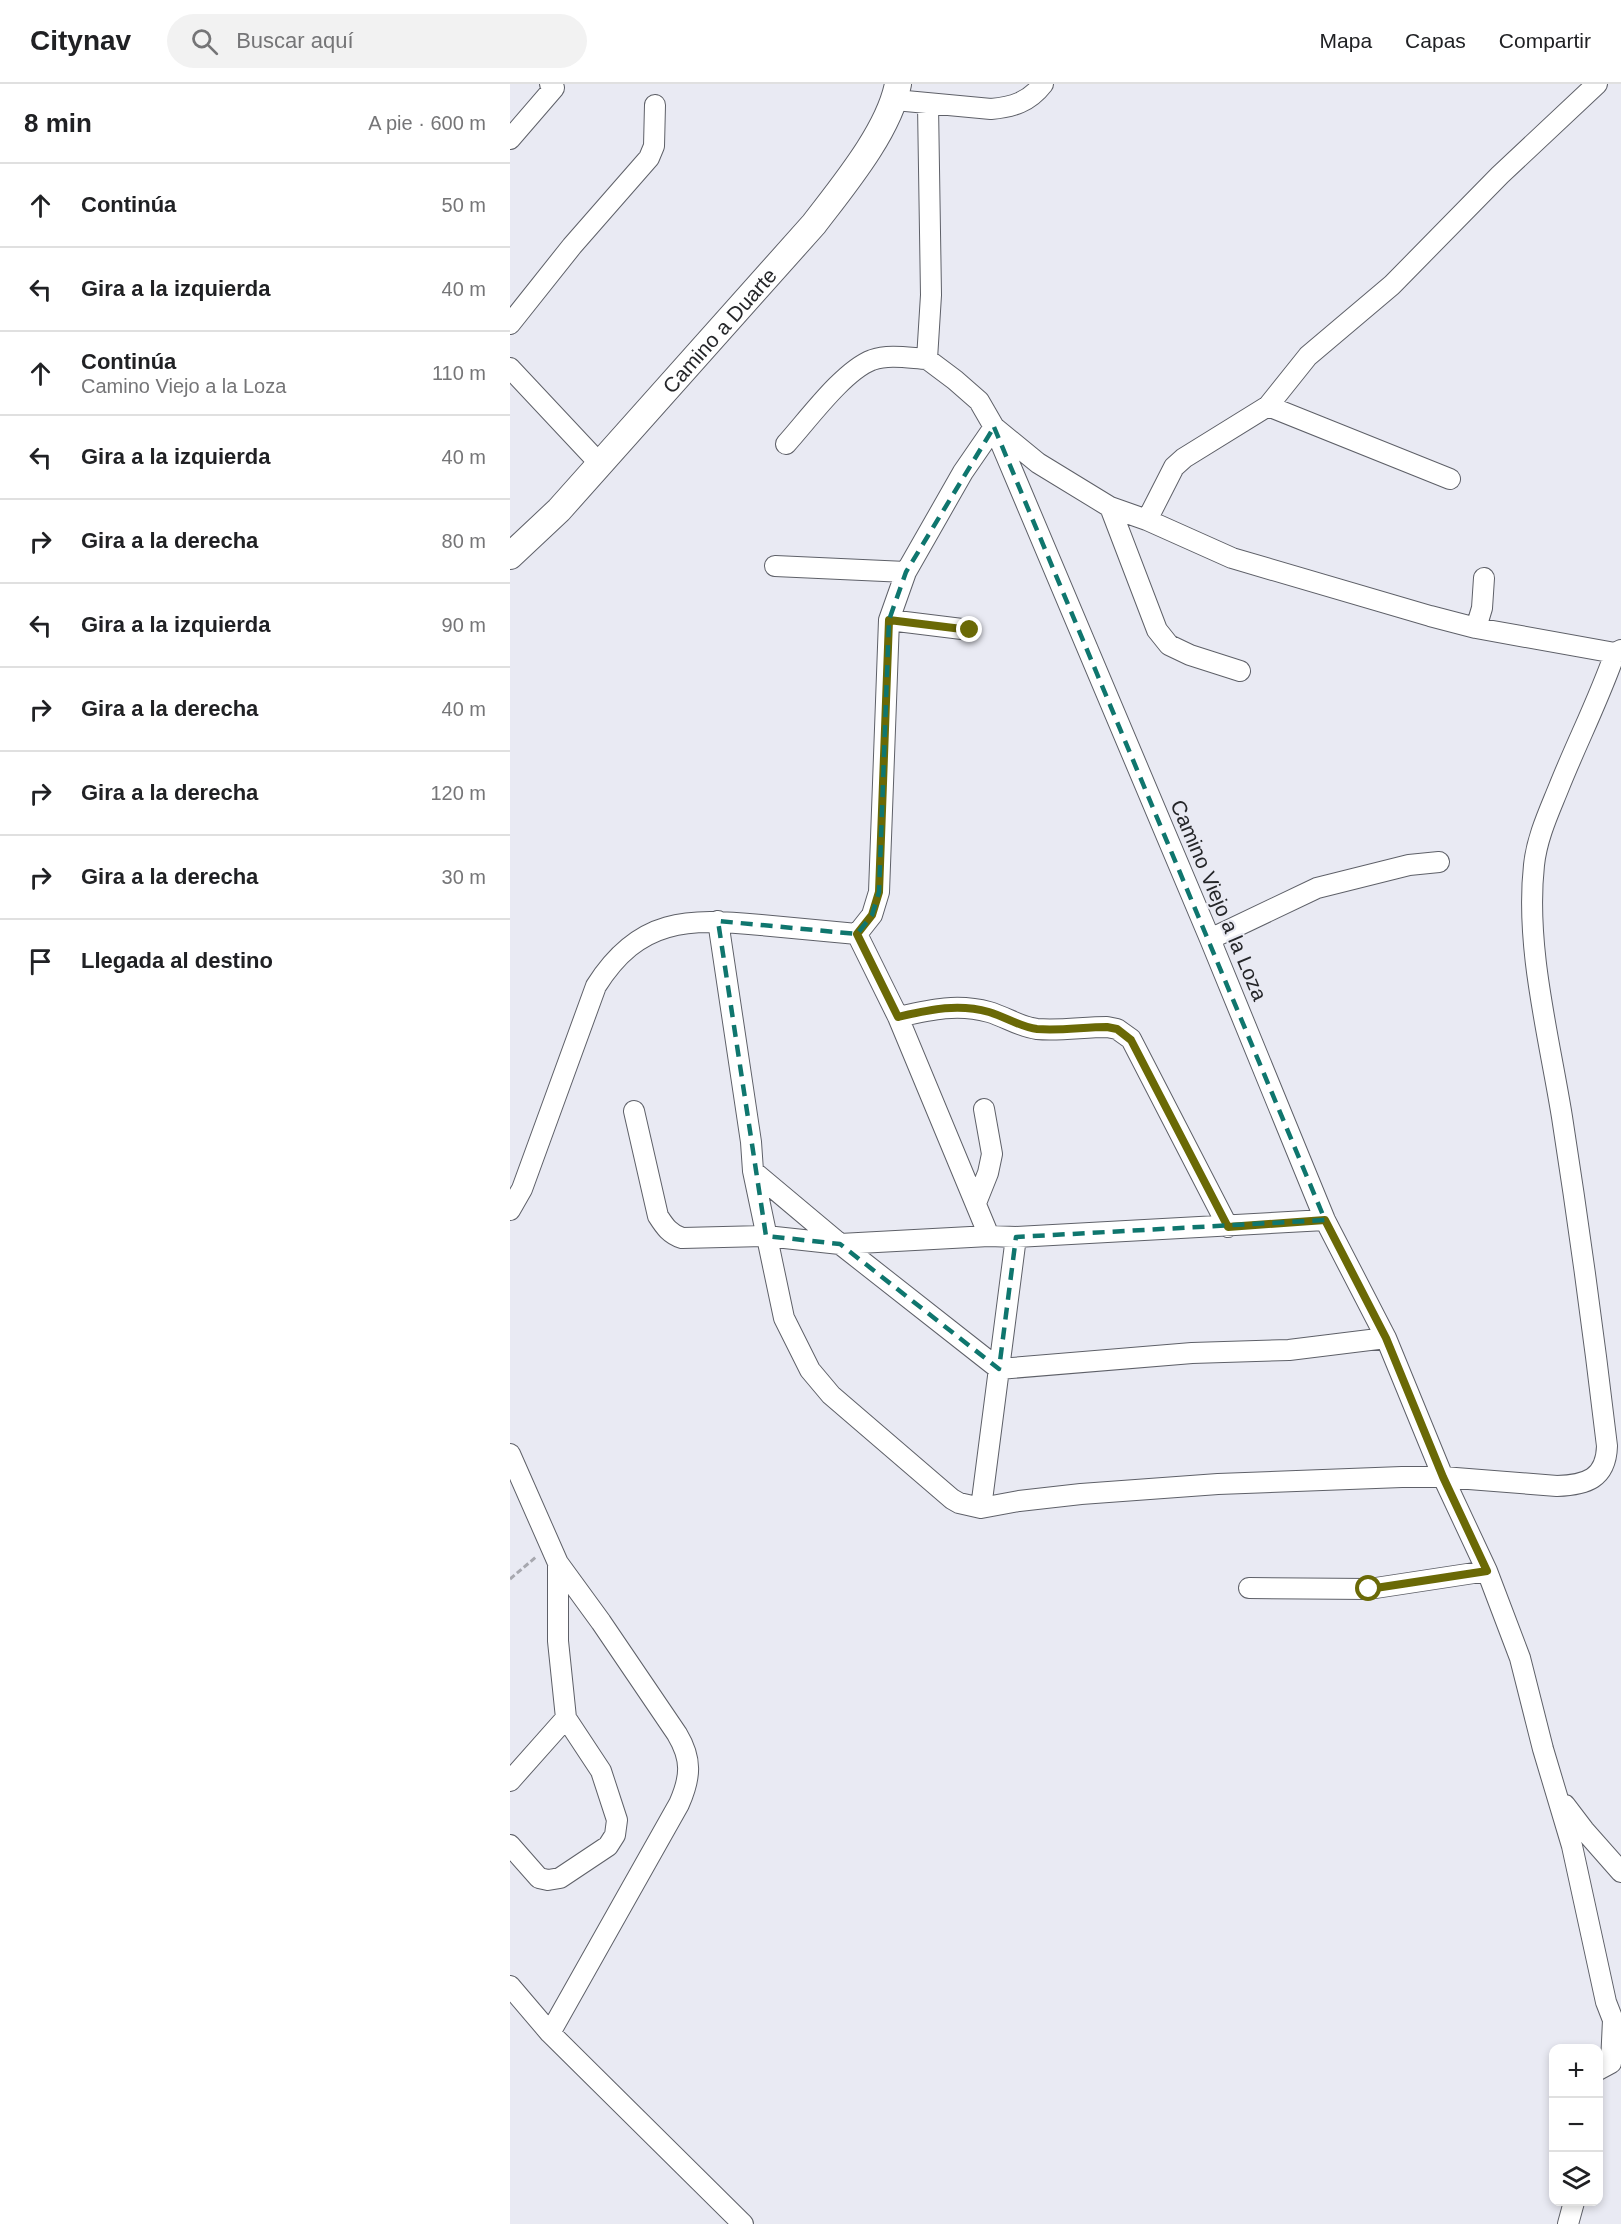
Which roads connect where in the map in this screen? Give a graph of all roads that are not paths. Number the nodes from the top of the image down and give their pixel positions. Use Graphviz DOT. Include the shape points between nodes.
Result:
graph roads {
  1 [pos="549,84"];
  2 [pos="1043,84"];
  3 [pos="1596,84"];
  4 [pos="897,92"];
  5 [pos="655,105"];
  6 [pos="928,105"];
  7 [pos="510,138"];
  8 [pos="510,324"];
  9 [pos="927,359"];
  10 [pos="510,368"];
  11 [pos="1268,406"];
  12 [pos="994,427"];
  13 [pos="786,444"];
  14 [pos="600,464"];
  15 [pos="1450,478"];
  16 [pos="1110,507"];
  17 [pos="1147,520"];
  18 [pos="510,556"];
  19 [pos="774,566"];
  20 [pos="906,572"];
  21 [pos="1484,578"];
  22 [pos="889,620"];
  23 [pos="1476,628"];
  24 [pos="970,630"];
  25 [pos="1618,652"];
  26 [pos="1240,671"];
  27 [pos="1439,862"];
  28 [pos="717,921"];
  29 [pos="857,934"];
  30 [pos="1210,939"];
  31 [pos="898,1017"];
  32 [pos="984,1108"];
  33 [pos="634,1111"];
  34 [pos="753,1171"];
  35 [pos="975,1203"];
  36 [pos="510,1210"];
  37 [pos="1325,1220"];
  38 [pos="1228,1227"];
  39 [pos="766,1236"];
  40 [pos="989,1236"];
  41 [pos="1016,1238"];
  42 [pos="840,1244"];
  43 [pos="1386,1338"];
  44 [pos="999,1369"];
  45 [pos="510,1454"];
  46 [pos="1443,1477"];
  47 [pos="981,1508"];
  48 [pos="558,1563"];
  49 [pos="1487,1571"];
  50 [pos="1249,1588"];
  51 [pos="566,1718"];
  52 [pos="510,1782"];
  53 [pos="1558,1796"];
  54 [pos="510,1845"];
  55 [pos="1621,1872"];
  56 [pos="510,1986"];
  57 [pos="1621,1989"];
  58 [pos="1606,2002"];
  59 [pos="550,2033"];
  60 [pos="1610,2067"];
  61 [pos="1573,2206"];
  62 [pos="743,2224"];
  63 [pos="1568,2224"];
  1 -- 7 [label="street" via="554,88"];
  2 -- 6 [label="street" via="1029,99 1007,108"];
  3 -- 11 [label="street" via="1392,285 1308,356"];
  4 -- 6 [label="street"];
  4 -- 14 [label="street, Camino a Duarte" via="878,134 814,224"];
  5 -- 8 [label="street" via="654,146 649,158"];
  6 -- 9 [label="street" via="932,295"];
  9 -- 12 [label="street, Camino Viejo a la Loza" via="979,401"];
  9 -- 13 [label="street" via="891,357 872,360 858,368"];
  10 -- 14 [label="street"];
  11 -- 15 [label="street"];
  11 -- 17 [label="street" via="1174,467"];
  12 -- 16 [label="street" via="1038,463"];
  12 -- 20 [label="street" via="963,472"];
  12 -- 30 [label="street, Camino Viejo a la Loza"];
  14 -- 18 [label="street, Camino a Duarte" via="560,510"];
  16 -- 17 [label="street"];
  16 -- 26 [label="street" via="1157,630 1169,645"];
  17 -- 23 [label="street" via="1232,558"];
  19 -- 20 [label="street"];
  20 -- 22 [label="street"];
  21 -- 23 [label="street"];
  22 -- 24 [label="street"];
  22 -- 29 [label="street" via="879,892 872,915"];
  23 -- 25 [label="street"];
  25 -- 46 [label="street" via="1541,832 1534,865 1537,967 1565,1141 1607,1460 1598,1473 1573,1486"];
  27 -- 30 [label="street" via="1408,865 1317,888"];
  28 -- 29 [label="street"];
  28 -- 34 [label="street"];
  28 -- 36 [label="street" via="688,922 661,929 640,938 609,965 597,986 522,1189"];
  29 -- 31 [label="street"];
  30 -- 37 [label="street, Camino Viejo a la Loza"];
  31 -- 35 [label="street"];
  31 -- 38 [label="street" via="958,1007 988,1012 1038,1029 1117,1029 1131,1040"];
  32 -- 35 [label="street" via="992,1154"];
  33 -- 39 [label="street" via="658,1216 673,1235"];
  34 -- 39 [label="street"];
  34 -- 42 [label="street"];
  35 -- 40 [label="street"];
  37 -- 38 [label="street"];
  37 -- 43 [label="street, Camino Viejo a la Loza"];
  38 -- 41 [label="street"];
  39 -- 42 [label="street"];
  39 -- 47 [label="street" via="784,1318 810,1370 831,1395 952,1499"];
  40 -- 41 [label="street"];
  40 -- 42 [label="street"];
  41 -- 44 [label="street"];
  42 -- 44 [label="street"];
  43 -- 44 [label="street" via="1289,1350 1192,1353"];
  43 -- 46 [label="street, Camino Viejo a la Loza"];
  44 -- 47 [label="street"];
  45 -- 48 [label="street"];
  46 -- 47 [label="street" via="1218,1484 1081,1494"];
  46 -- 49 [label="street, Camino Viejo a la Loza"];
  48 -- 51 [label="street" via="558,1641"];
  48 -- 59 [label="street" via="677,1734 685,1748 688,1775 686,1788 666,1827"];
  49 -- 50 [label="street" via="1369,1589"];
  49 -- 53 [label="street, Camino Viejo a la Loza" via="1520,1658"];
  51 -- 52 [label="street"];
  51 -- 54 [label="street" via="601,1771 617,1820 615,1835 608,1846 560,1878 548,1880 540,1878"];
  53 -- 55 [label="street"];
  53 -- 58 [label="street, Camino Viejo a la Loza"];
  56 -- 59 [label="street"];
  57 -- 58 [label="street"];
  58 -- 60 [label="street, Camino Viejo a la Loza" via="1613,2020"];
  59 -- 62 [label="street"];
  61 -- 63 [label="street"];
}
